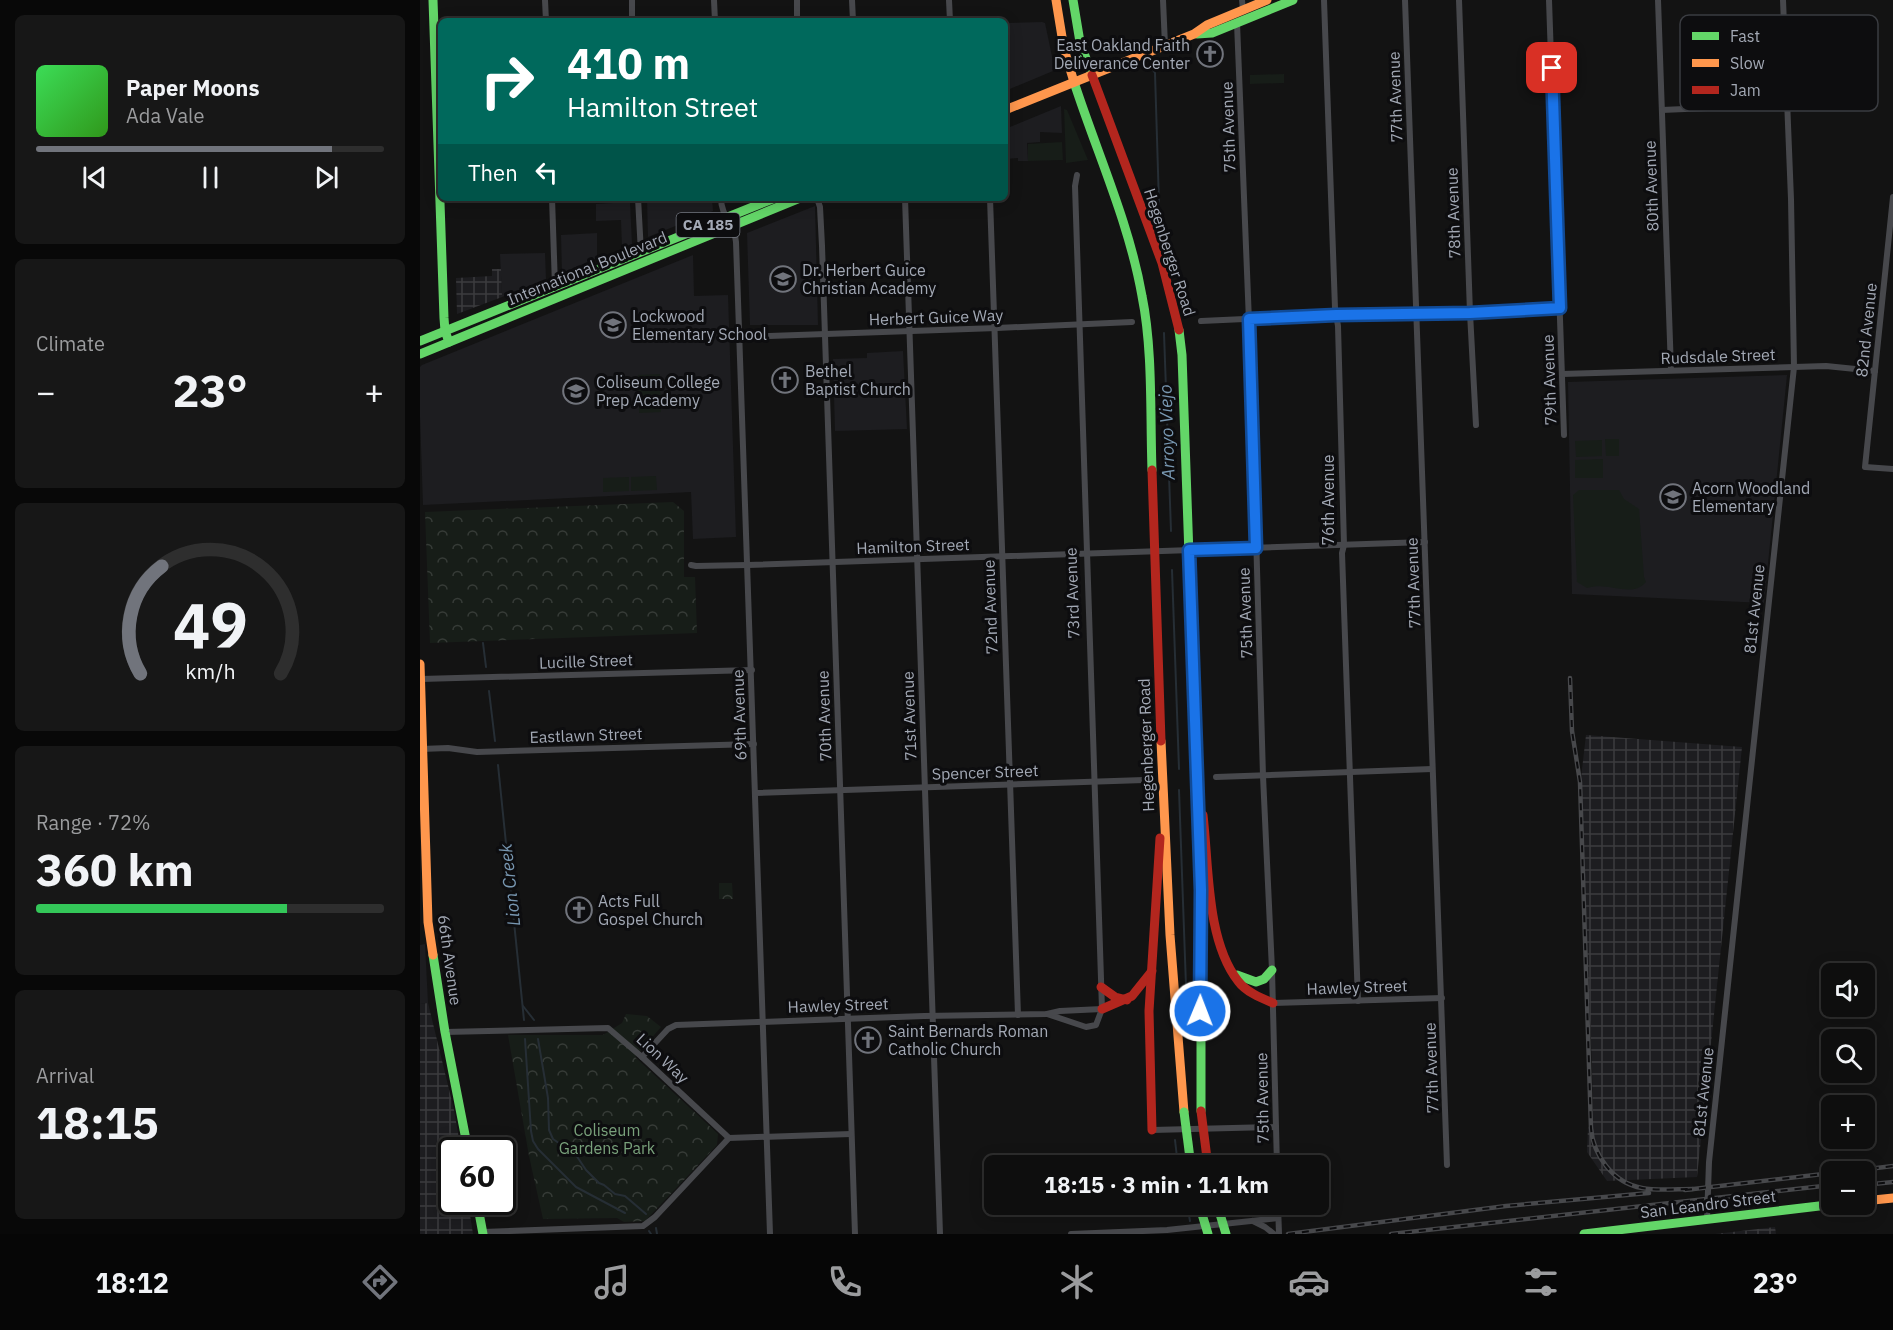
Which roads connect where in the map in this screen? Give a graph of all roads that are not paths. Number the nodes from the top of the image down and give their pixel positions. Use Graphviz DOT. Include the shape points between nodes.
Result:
graph roads {
  1 [pos="432,0"];
  2 [pos="545,0"];
  3 [pos="632,0"];
  4 [pos="714,0"];
  5 [pos="797,0"];
  6 [pos="852,0"];
  7 [pos="949,0"];
  8 [pos="1056,0"];
  9 [pos="1073,0"];
  10 [pos="1163,0"];
  11 [pos="1266,0"];
  12 [pos="1293,0"];
  13 [pos="1324,0"];
  14 [pos="1405,0"];
  15 [pos="1459,0"];
  16 [pos="1550,0"];
  17 [pos="1658,0"];
  18 [pos="1783,0"];
  19 [pos="1242,5"];
  20 [pos="1783,15"];
  21 [pos="546,18"];
  22 [pos="632,18"];
  23 [pos="715,18"];
  24 [pos="797,18"];
  25 [pos="853,18"];
  26 [pos="950,18"];
  27 [pos="1237,23"];
  28 [pos="1194,34"];
  29 [pos="1165,45"];
  30 [pos="1092,75"];
  31 [pos="1074,82"];
  32 [pos="1008,109"];
  33 [pos="1680,109"];
  34 [pos="1662,110"];
  35 [pos="1786,111"];
  36 [pos="438,153"];
  37 [pos="1077,175"];
  38 [pos="1893,197"];
  39 [pos="440,201"];
  40 [pos="552,201"];
  41 [pos="638,201"];
  42 [pos="721,201"];
  43 [pos="769,201"];
  44 [pos="791,201"];
  45 [pos="818,201"];
  46 [pos="905,201"];
  47 [pos="990,201"];
  48 [pos="728,222"];
  49 [pos="641,253"];
  50 [pos="1885,281"];
  51 [pos="1893,282"];
  52 [pos="555,286"];
  53 [pos="1560,308"];
  54 [pos="1470,313"];
  55 [pos="1416,314"];
  56 [pos="1336,315"];
  57 [pos="1249,319"];
  58 [pos="1201,321"];
  59 [pos="1132,322"];
  60 [pos="1079,325"];
  61 [pos="994,328"];
  62 [pos="445,331"];
  63 [pos="909,331"];
  64 [pos="825,334"];
  65 [pos="740,337"];
  66 [pos="420,341"];
  67 [pos="449,342"];
  68 [pos="420,354"];
  69 [pos="1794,367"];
  70 [pos="1671,370"];
  71 [pos="1875,370"];
  72 [pos="1562,374"];
  73 [pos="1476,425"];
  74 [pos="1564,435"];
  75 [pos="1893,469"];
  76 [pos="1425,542"];
  77 [pos="1344,545"];
  78 [pos="1256,548"];
  79 [pos="1189,550"];
  80 [pos="1154,551"];
  81 [pos="1086,553"];
  82 [pos="1002,556"];
  83 [pos="917,559"];
  84 [pos="832,562"];
  85 [pos="691,565"];
  86 [pos="748,565"];
  87 [pos="420,664"];
  88 [pos="752,670"];
  89 [pos="421,679"];
  90 [pos="754,744"];
  91 [pos="422,748"];
  92 [pos="1432,770"];
  93 [pos="1349,773"];
  94 [pos="1263,776"];
  95 [pos="1197,777"];
  96 [pos="1216,777"];
  97 [pos="1162,779"];
  98 [pos="1144,780"];
  99 [pos="1094,782"];
  100 [pos="1010,784"];
  101 [pos="925,788"];
  102 [pos="840,790"];
  103 [pos="755,793"];
  104 [pos="423,886"];
  105 [pos="1153,969"];
  106 [pos="1272,970"];
  107 [pos="1232,972"];
  108 [pos="1101,987"];
  109 [pos="1442,998"];
  110 [pos="1127,1000"];
  111 [pos="1358,1001"];
  112 [pos="1273,1004"];
  113 [pos="1102,1010"];
  114 [pos="1047,1014"];
  115 [pos="1018,1015"];
  116 [pos="933,1016"];
  117 [pos="848,1018"];
  118 [pos="763,1022"];
  119 [pos="445,1032"];
  120 [pos="642,1057"];
  121 [pos="1276,1127"];
  122 [pos="1152,1130"];
  123 [pos="850,1134"];
  124 [pos="767,1136"];
  125 [pos="465,1137"];
  126 [pos="729,1138"];
  127 [pos="1190,1155"];
  128 [pos="1207,1155"];
  129 [pos="1277,1155"];
  130 [pos="1447,1165"];
  131 [pos="1893,1198"];
  132 [pos="1875,1200"];
  133 [pos="1821,1206"];
  134 [pos="480,1215"];
  135 [pos="1202,1215"];
  136 [pos="1220,1215"];
  137 [pos="1278,1218"];
  138 [pos="1707,1219"];
  139 [pos="1252,1221"];
  140 [pos="483,1233"];
  141 [pos="770,1234"];
  142 [pos="855,1234"];
  143 [pos="940,1234"];
  144 [pos="1071,1234"];
  145 [pos="1208,1234"];
  146 [pos="1226,1234"];
  147 [pos="1274,1234"];
  148 [pos="1279,1234"];
  149 [pos="1584,1234"];
  1 -- 36 [label="main road"];
  2 -- 21 [label="street"];
  3 -- 22 [label="street"];
  4 -- 23 [label="street"];
  5 -- 24 [label="street"];
  6 -- 25 [label="street"];
  7 -- 26 [label="street"];
  8 -- 31 [label="main road"];
  9 -- 30 [label="main road" via="1080,42"];
  10 -- 29 [label="street"];
  11 -- 19 [label="main road"];
  12 -- 27 [label="main road"];
  13 -- 56 [label="street, 76th Avenue"];
  14 -- 55 [label="street, 77th Avenue"];
  15 -- 54 [label="street, 78th Avenue"];
  16 -- 53 [label="street, 79th Avenue"];
  17 -- 34 [label="street, 80th Avenue"];
  18 -- 20 [label="street, 81st Avenue"];
  19 -- 28 [label="main road"];
  27 -- 28 [label="main road" via="1212,33"];
  27 -- 57 [label="street, 75th Avenue"];
  28 -- 29 [label="main road"];
  29 -- 30 [label="main road"];
  30 -- 31 [label="main road"];
  30 -- 79 [label="main road, Hegenberger Road" via="1162,263 1179,326"];
  31 -- 32 [label="main road"];
  31 -- 80 [label="main road, Hegenberger Road" via="1130,243 1145,300"];
  33 -- 34 [label="street"];
  34 -- 70 [label="street, 80th Avenue"];
  35 -- 69 [label="street, 81st Avenue"];
  37 -- 60 [label="street, 73rd Avenue" via="1074,186"];
  38 -- 50 [label="street, 82nd Avenue"];
  39 -- 62 [label="main road"];
  40 -- 52 [label="street"];
  41 -- 49 [label="street"];
  42 -- 48 [label="street, 69th Avenue"];
  43 -- 48 [label="main road, International Boulevard / CA 185"];
  44 -- 48 [label="main road, International Boulevard / CA 185"];
  45 -- 64 [label="street, 70th Avenue"];
  46 -- 63 [label="street, 71st Avenue"];
  47 -- 61 [label="street, 72nd Avenue"];
  48 -- 49 [label="main road, International Boulevard / CA 185"];
  48 -- 65 [label="street, 69th Avenue" via="736,242"];
  48 -- 67 [label="main road, International Boulevard / CA 185"];
  49 -- 52 [label="main road, International Boulevard / CA 185"];
  50 -- 51 [label="street"];
  50 -- 71 [label="street, 82nd Avenue"];
  52 -- 62 [label="main road, International Boulevard / CA 185"];
  53 -- 54 [label="street"];
  53 -- 72 [label="street, 79th Avenue"];
  54 -- 55 [label="street"];
  54 -- 73 [label="street, 78th Avenue"];
  55 -- 56 [label="street"];
  55 -- 76 [label="street, 77th Avenue"];
  56 -- 57 [label="street"];
  56 -- 77 [label="street, 76th Avenue"];
  57 -- 58 [label="street"];
  57 -- 78 [label="street, 75th Avenue"];
  59 -- 60 [label="street, Herbert Guice Way"];
  60 -- 61 [label="street, Herbert Guice Way"];
  60 -- 81 [label="street, 73rd Avenue"];
  61 -- 63 [label="street, Herbert Guice Way"];
  61 -- 82 [label="street, 72nd Avenue"];
  62 -- 66 [label="main road, International Boulevard / CA 185"];
  62 -- 67 [label="main road"];
  63 -- 64 [label="street, Herbert Guice Way"];
  63 -- 83 [label="street, 71st Avenue"];
  64 -- 65 [label="street, Herbert Guice Way"];
  64 -- 84 [label="street, 70th Avenue"];
  65 -- 86 [label="street, 69th Avenue"];
  67 -- 68 [label="main road, International Boulevard / CA 185"];
  69 -- 70 [label="street, Rudsdale Street"];
  69 -- 71 [label="street, Rudsdale Street"];
  69 -- 138 [label="street, 81st Avenue" via="1709,1162"];
  70 -- 72 [label="street, Rudsdale Street"];
  71 -- 75 [label="street, 82nd Avenue" via="1865,467"];
  72 -- 74 [label="street, 79th Avenue"];
  76 -- 77 [label="street, Hamilton Street"];
  76 -- 92 [label="street, 77th Avenue"];
  77 -- 78 [label="street, Hamilton Street"];
  77 -- 93 [label="street, 76th Avenue"];
  78 -- 79 [label="street, Hamilton Street"];
  78 -- 94 [label="street, 75th Avenue"];
  79 -- 80 [label="street, Hamilton Street"];
  79 -- 95 [label="main road, Hegenberger Road"];
  80 -- 81 [label="street, Hamilton Street"];
  80 -- 97 [label="main road, Hegenberger Road"];
  81 -- 82 [label="street, Hamilton Street"];
  81 -- 99 [label="street, 73rd Avenue"];
  82 -- 83 [label="street, Hamilton Street"];
  82 -- 100 [label="street, 72nd Avenue"];
  83 -- 84 [label="street, Hamilton Street"];
  83 -- 101 [label="street, 71st Avenue"];
  84 -- 86 [label="street, Hamilton Street"];
  84 -- 102 [label="street, 70th Avenue"];
  85 -- 86 [label="street, Hamilton Street"];
  86 -- 88 [label="street, 69th Avenue"];
  87 -- 89 [label="main road, 66th Avenue"];
  88 -- 89 [label="street, Lucille Street"];
  88 -- 90 [label="street, 69th Avenue"];
  89 -- 91 [label="main road, 66th Avenue"];
  90 -- 91 [label="street, Eastlawn Street" via="477,752"];
  90 -- 103 [label="street, 69th Avenue"];
  91 -- 104 [label="main road, 66th Avenue"];
  92 -- 93 [label="street"];
  92 -- 109 [label="street, 77th Avenue"];
  93 -- 94 [label="street"];
  93 -- 111 [label="street, 76th Avenue"];
  94 -- 96 [label="street"];
  94 -- 106 [label="street, 75th Avenue"];
  95 -- 107 [label="main road" via="1219,936"];
  95 -- 128 [label="main road, Hegenberger Road, bridge" via="1201,1111"];
  97 -- 105 [label="main road"];
  97 -- 127 [label="main road, Hegenberger Road, bridge" via="1170,935"];
  98 -- 99 [label="street, Spencer Street"];
  99 -- 100 [label="street, Spencer Street"];
  99 -- 108 [label="street, 73rd Avenue"];
  100 -- 101 [label="street, Spencer Street"];
  100 -- 115 [label="street, 72nd Avenue"];
  101 -- 102 [label="street, Spencer Street"];
  101 -- 116 [label="street, 71st Avenue"];
  102 -- 103 [label="street, Spencer Street"];
  102 -- 117 [label="street, 70th Avenue"];
  103 -- 118 [label="street, 69th Avenue"];
  104 -- 119 [label="main road, 66th Avenue"];
  105 -- 110 [label="main road" via="1136,994"];
  105 -- 122 [label="main road" via="1149,1011"];
  106 -- 107 [label="main road" via="1264,979 1251,983"];
  106 -- 112 [label="street, 75th Avenue"];
  107 -- 112 [label="main road" via="1250,992"];
  108 -- 110 [label="main road"];
  108 -- 113 [label="street, 73rd Avenue"];
  109 -- 111 [label="street, Hawley Street"];
  109 -- 130 [label="street, 77th Avenue"];
  110 -- 113 [label="main road"];
  111 -- 112 [label="street, Hawley Street"];
  112 -- 121 [label="street, 75th Avenue"];
  113 -- 114 [label="street, Hawley Street"];
  113 -- 114 [label="street, Hawley Street" via="1092,1027"];
  114 -- 115 [label="street, Hawley Street"];
  115 -- 116 [label="street, Hawley Street"];
  116 -- 117 [label="street, Hawley Street"];
  116 -- 143 [label="street, 71st Avenue"];
  117 -- 118 [label="street, Hawley Street"];
  117 -- 123 [label="street, 70th Avenue"];
  118 -- 120 [label="street, Hawley Street" via="676,1025"];
  118 -- 124 [label="street, 69th Avenue"];
  119 -- 120 [label="street, Lion Way" via="608,1028"];
  119 -- 125 [label="main road, 66th Avenue"];
  120 -- 126 [label="street, Lion Way"];
  121 -- 122 [label="street"];
  121 -- 129 [label="street, 75th Avenue"];
  123 -- 124 [label="street"];
  123 -- 142 [label="street, 70th Avenue"];
  124 -- 126 [label="street"];
  124 -- 141 [label="street, 69th Avenue"];
  126 -- 140 [label="street" via="649,1224"];
  131 -- 132 [label="main road"];
  133 -- 138 [label="main road, San Leandro Street"];
  134 -- 140 [label="main road"];
  135 -- 145 [label="main road, bridge"];
  136 -- 146 [label="main road, bridge"];
  137 -- 139 [label="street"];
  137 -- 148 [label="street"];
  138 -- 149 [label="main road, San Leandro Street"];
  139 -- 144 [label="street"];
  139 -- 147 [label="street"];
}
